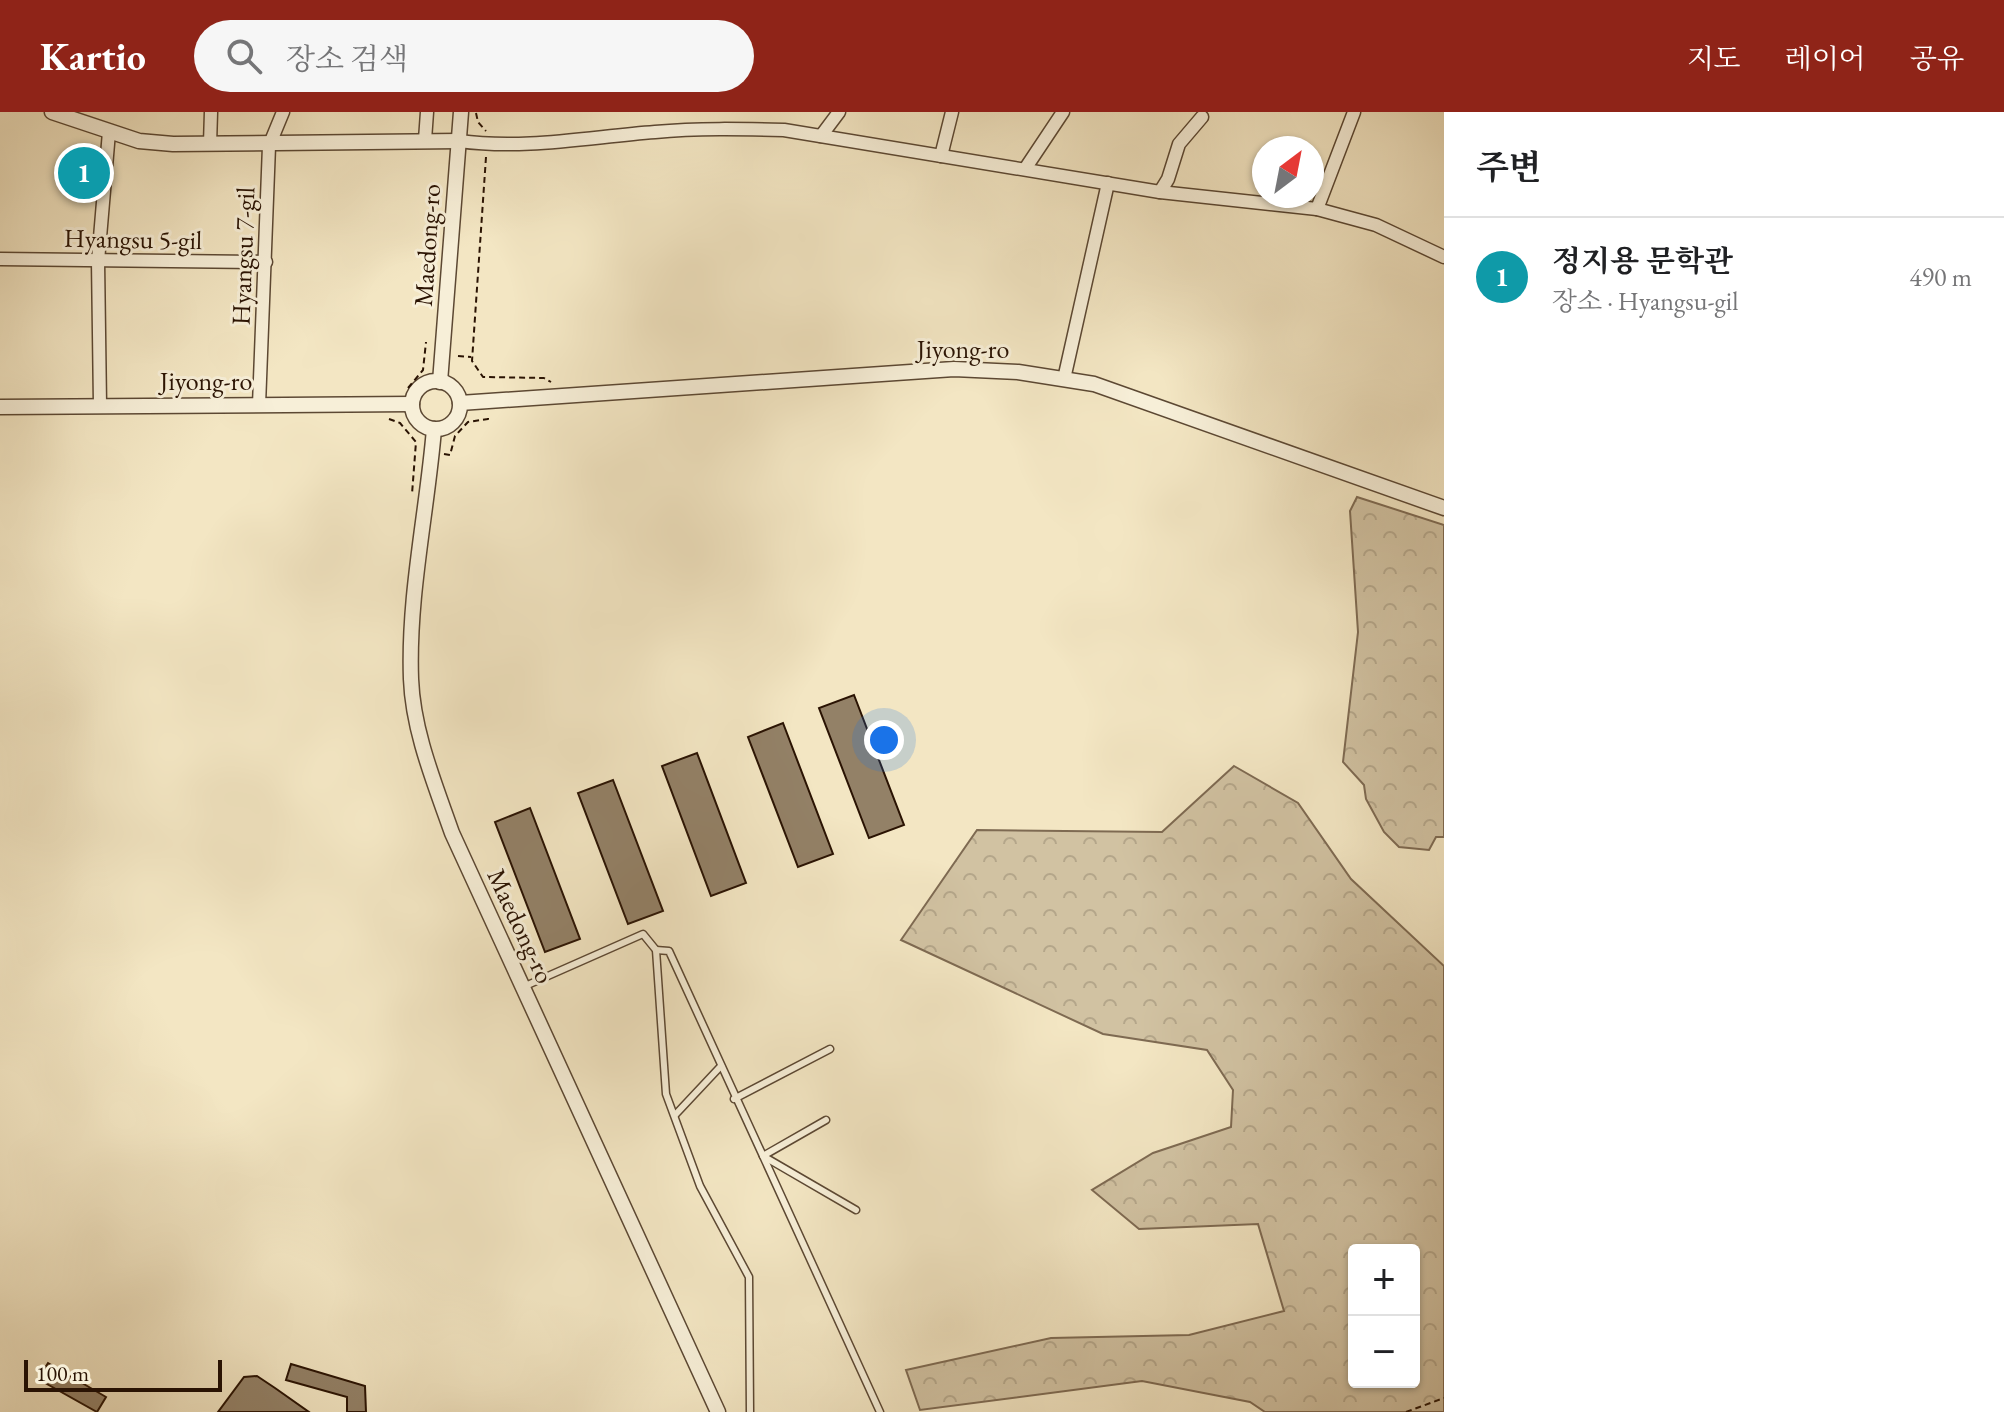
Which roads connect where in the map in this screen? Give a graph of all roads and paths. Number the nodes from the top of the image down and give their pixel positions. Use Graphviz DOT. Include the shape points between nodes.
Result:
graph roads {
  1 [pos="52,112"];
  2 [pos="211,112"];
  3 [pos="283,112"];
  4 [pos="427,112"];
  5 [pos="461,112"];
  6 [pos="839,112"];
  7 [pos="952,112"];
  8 [pos="1063,112"];
  9 [pos="1354,112"];
  10 [pos="1202,117"];
  11 [pos="109,132"];
  12 [pos="821,136"];
  13 [pos="425,140"];
  14 [pos="459,141"];
  15 [pos="210,144"];
  16 [pos="269,146"];
  17 [pos="941,156"];
  18 [pos="1025,169"];
  19 [pos="1108,183"];
  20 [pos="1160,192"];
  21 [pos="1317,209"];
  22 [pos="1444,257"];
  23 [pos="0,259"];
  24 [pos="98,261"];
  25 [pos="266,262"];
  26 [pos="490,377"];
  27 [pos="1064,379"];
  28 [pos="440,382"];
  29 [pos="489,402"];
  30 [pos="460,403"];
  31 [pos="412,404"];
  32 [pos="100,405"];
  33 [pos="259,405"];
  34 [pos="382,405"];
  35 [pos="0,407"];
  36 [pos="434,429"];
  37 [pos="415,450"];
  38 [pos="432,452"];
  39 [pos="411,504"];
  40 [pos="1444,508"];
  41 [pos="656,950"];
  42 [pos="523,987"];
  43 [pos="830,1049"];
  44 [pos="721,1066"];
  45 [pos="734,1099"];
  46 [pos="675,1115"];
  47 [pos="826,1120"];
  48 [pos="763,1156"];
  49 [pos="856,1210"];
  50 [pos="1444,1398"];
  51 [pos="718,1412"];
  52 [pos="750,1412"];
  53 [pos="880,1412"];
  54 [pos="1406,1412"];
  1 -- 11 [label="street"];
  2 -- 15 [label="street"];
  3 -- 16 [label="street, Hyangsu 7-gil"];
  4 -- 13 [label="street"];
  5 -- 14 [label="street, Maedong-ro"];
  6 -- 12 [label="street"];
  7 -- 17 [label="street"];
  8 -- 18 [label="street"];
  9 -- 21 [label="street"];
  10 -- 20 [label="street" via="1179,144"];
  11 -- 15 [label="street" via="139,141"];
  11 -- 24 [label="street"];
  12 -- 14 [label="street" via="727,128 499,146"];
  12 -- 17 [label="street"];
  13 -- 14 [label="street"];
  13 -- 16 [label="street"];
  14 -- 28 [label="street, Maedong-ro"];
  15 -- 16 [label="street"];
  16 -- 25 [label="street, Hyangsu 7-gil"];
  17 -- 18 [label="street"];
  18 -- 19 [label="street"];
  19 -- 20 [label="street"];
  19 -- 27 [label="street"];
  20 -- 21 [label="street"];
  21 -- 22 [label="street" via="1376,225"];
  23 -- 24 [label="street, Hyangsu 5-gil"];
  24 -- 25 [label="street, Hyangsu 5-gil"];
  24 -- 32 [label="street"];
  25 -- 33 [label="street, Hyangsu 7-gil"];
  26 -- 29 [label="path"];
  27 -- 29 [label="street, Jiyong-ro" via="954,369"];
  27 -- 40 [label="street, Jiyong-ro" via="1107,388"];
  28 -- 30 [label="street" via="453,388"];
  28 -- 31 [label="street" via="420,387"];
  29 -- 30 [label="street, Jiyong-ro"];
  29 -- 38 [label="path" via="488,419 468,422 455,436 450,455"];
  30 -- 36 [label="street" via="453,422"];
  31 -- 34 [label="street, Jiyong-ro"];
  31 -- 36 [label="street" via="419,423"];
  32 -- 33 [label="street, Jiyong-ro"];
  32 -- 35 [label="street, Jiyong-ro"];
  33 -- 34 [label="street, Jiyong-ro"];
  34 -- 37 [label="path" via="382,417 400,423 414,437"];
  36 -- 38 [label="street, Maedong-ro"];
  37 -- 38 [label="path"];
  37 -- 39 [label="path"];
  38 -- 42 [label="street, Maedong-ro" via="413,596 411,682 425,757 452,833"];
  41 -- 42 [label="lane" via="643,934"];
  41 -- 44 [label="lane" via="669,951"];
  41 -- 46 [label="lane" via="666,1094"];
  42 -- 51 [label="street, Maedong-ro"];
  43 -- 45 [label="lane"];
  44 -- 45 [label="lane"];
  44 -- 46 [label="lane"];
  45 -- 48 [label="lane"];
  46 -- 52 [label="lane" via="700,1186 749,1277"];
  47 -- 48 [label="lane"];
  48 -- 49 [label="lane"];
  48 -- 53 [label="lane"];
  50 -- 54 [label="path"];
}
